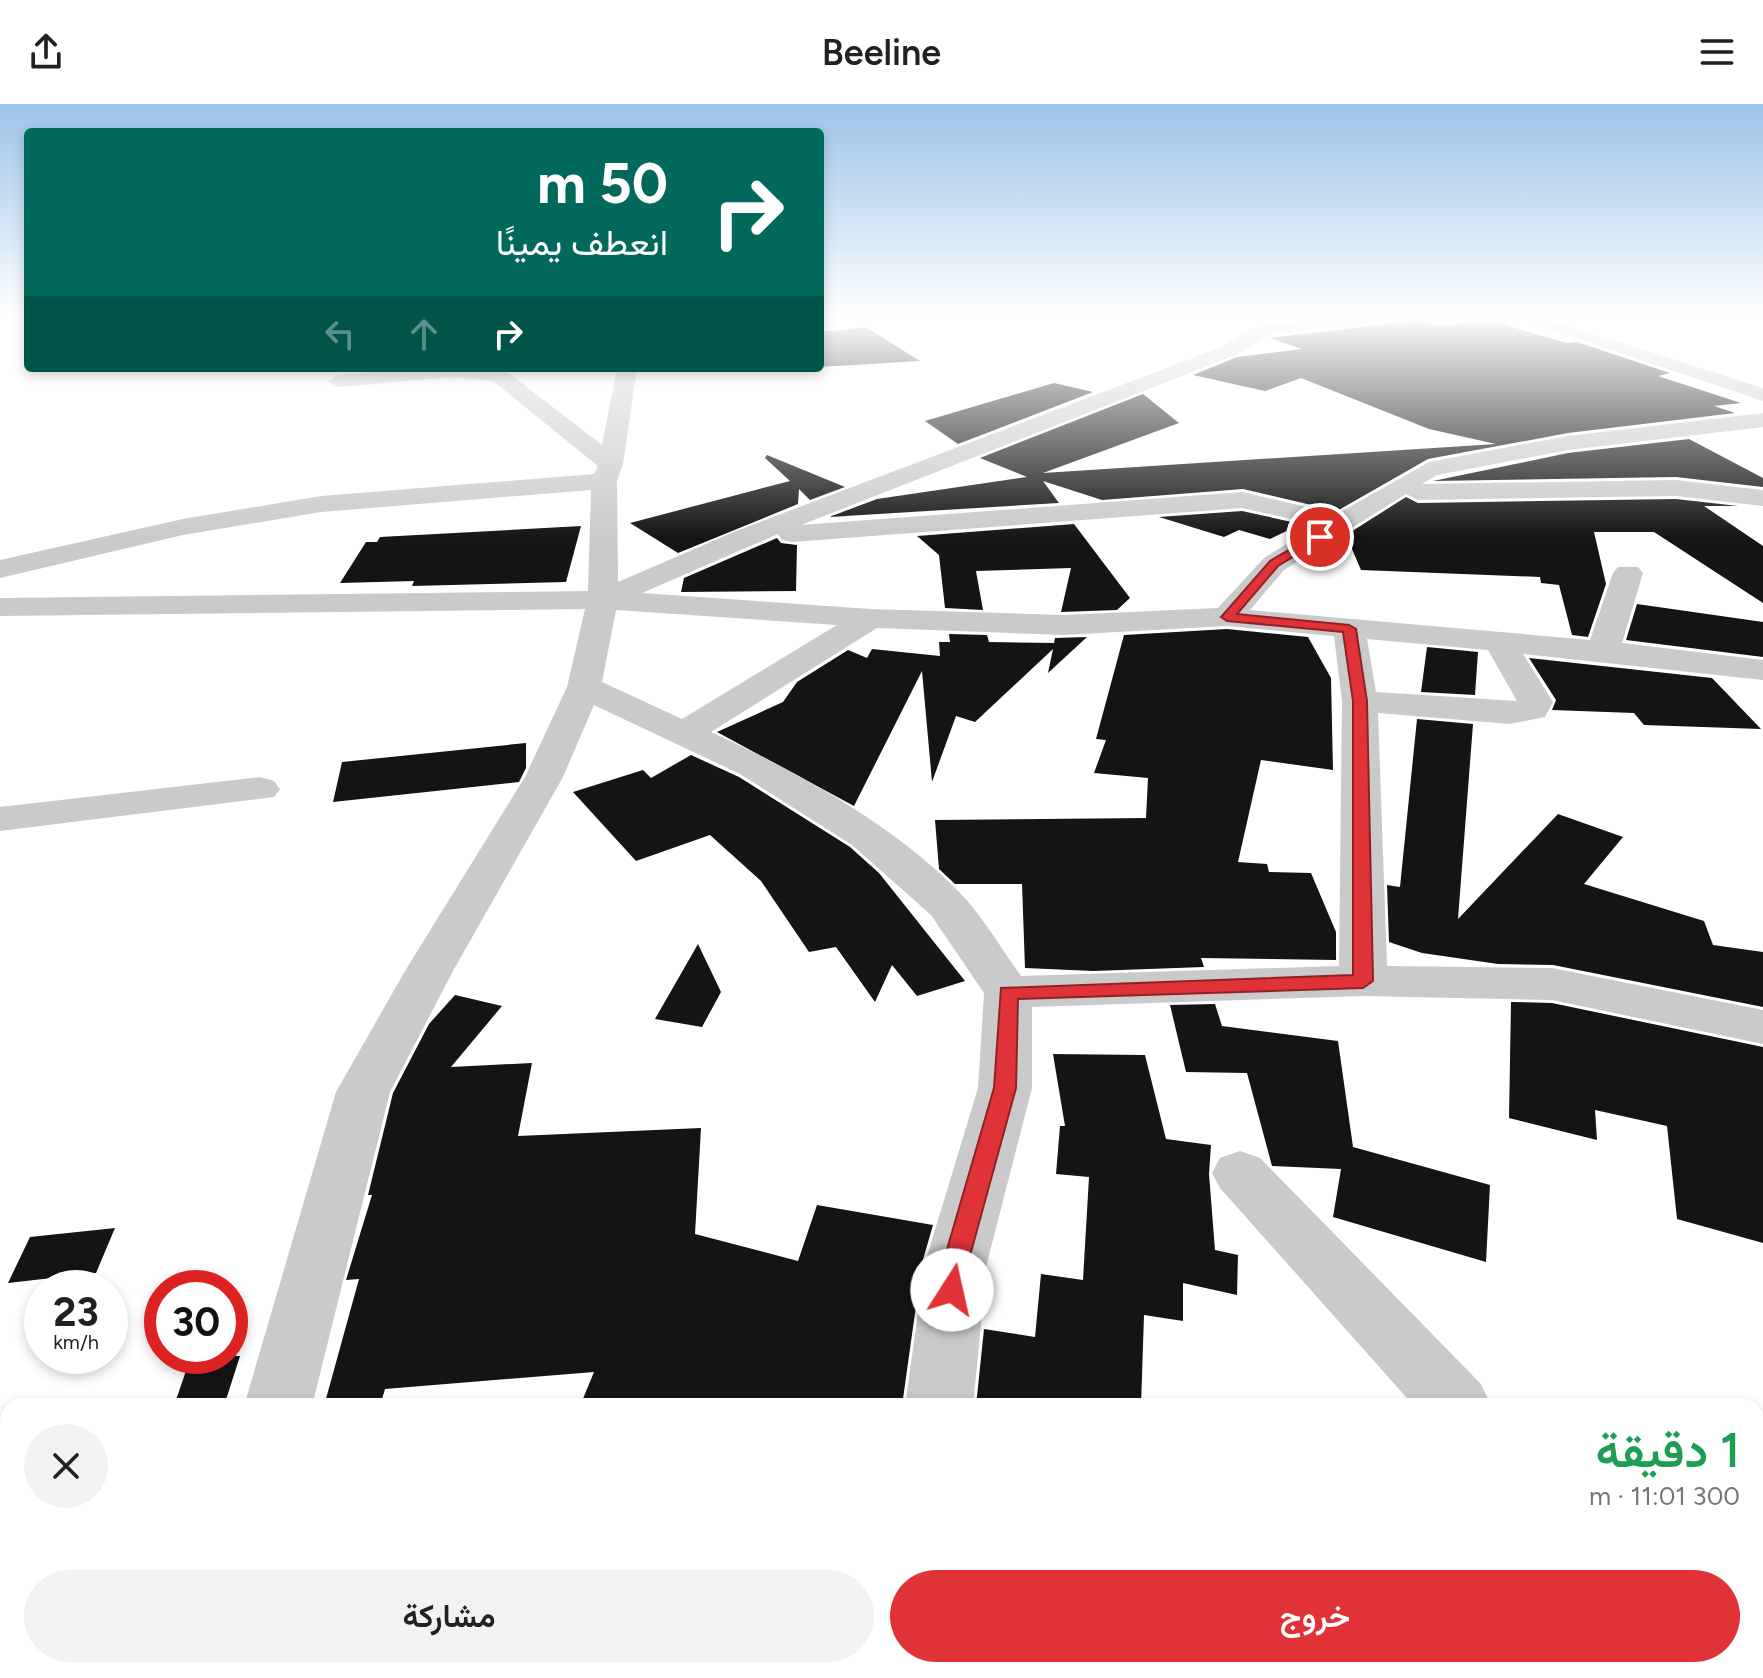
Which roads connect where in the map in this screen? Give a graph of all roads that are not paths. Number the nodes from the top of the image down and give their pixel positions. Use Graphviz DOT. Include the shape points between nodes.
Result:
graph roads {
  1 [pos="517,391"];
  2 [pos="623,391"];
  3 [pos="1124,391"];
  4 [pos="1763,420"];
  5 [pos="607,473"];
  6 [pos="1393,493"];
  7 [pos="1763,498"];
  8 [pos="1343,523"];
  9 [pos="746,537"];
  10 [pos="0,569"];
  11 [pos="1628,573"];
  12 [pos="603,600"];
  13 [pos="0,607"];
  14 [pos="1227,617"];
  15 [pos="871,618"];
  16 [pos="1349,629"];
  17 [pos="1500,643"];
  18 [pos="1603,651"];
  19 [pos="1763,670"];
  20 [pos="584,687"];
  21 [pos="1360,701"];
  22 [pos="681,735"];
  23 [pos="260,789"];
  24 [pos="0,819"];
  25 [pos="1363,981"];
  26 [pos="1008,992"];
  27 [pos="1763,1027"];
  28 [pos="1240,1173"];
  29 [pos="280,1398"];
  30 [pos="940,1398"];
  31 [pos="1450,1398"];
  1 -- 5 [label="street"];
  2 -- 5 [label="street"];
  3 -- 9 [label="street"];
  4 -- 6 [label="street" via="1568,443 1429,469"];
  5 -- 10 [label="street" via="321,504 183,527"];
  5 -- 12 [label="street"];
  6 -- 7 [label="street" via="1676,488"];
  6 -- 8 [label="street"];
  8 -- 9 [label="street" via="1242,500"];
  8 -- 14 [label="street" via="1274,564"];
  9 -- 12 [label="street"];
  11 -- 18 [label="street"];
  12 -- 13 [label="street"];
  12 -- 15 [label="street"];
  12 -- 20 [label="street"];
  14 -- 15 [label="street" via="1063,625"];
  14 -- 16 [label="street"];
  15 -- 22 [label="street"];
  16 -- 17 [label="street"];
  16 -- 21 [label="street"];
  17 -- 18 [label="street"];
  17 -- 21 [label="street" via="1535,702 1532,709 1510,713"];
  18 -- 19 [label="street"];
  20 -- 22 [label="street"];
  20 -- 29 [label="street" via="544,777 363,1092"];
  21 -- 25 [label="street"];
  22 -- 26 [label="street" via="754,766 867,836 947,906"];
  23 -- 24 [label="street"];
  25 -- 26 [label="street"];
  25 -- 27 [label="street" via="1552,984"];
  26 -- 30 [label="street" via="1005,1088 956,1263"];
  28 -- 31 [label="street"];
}
